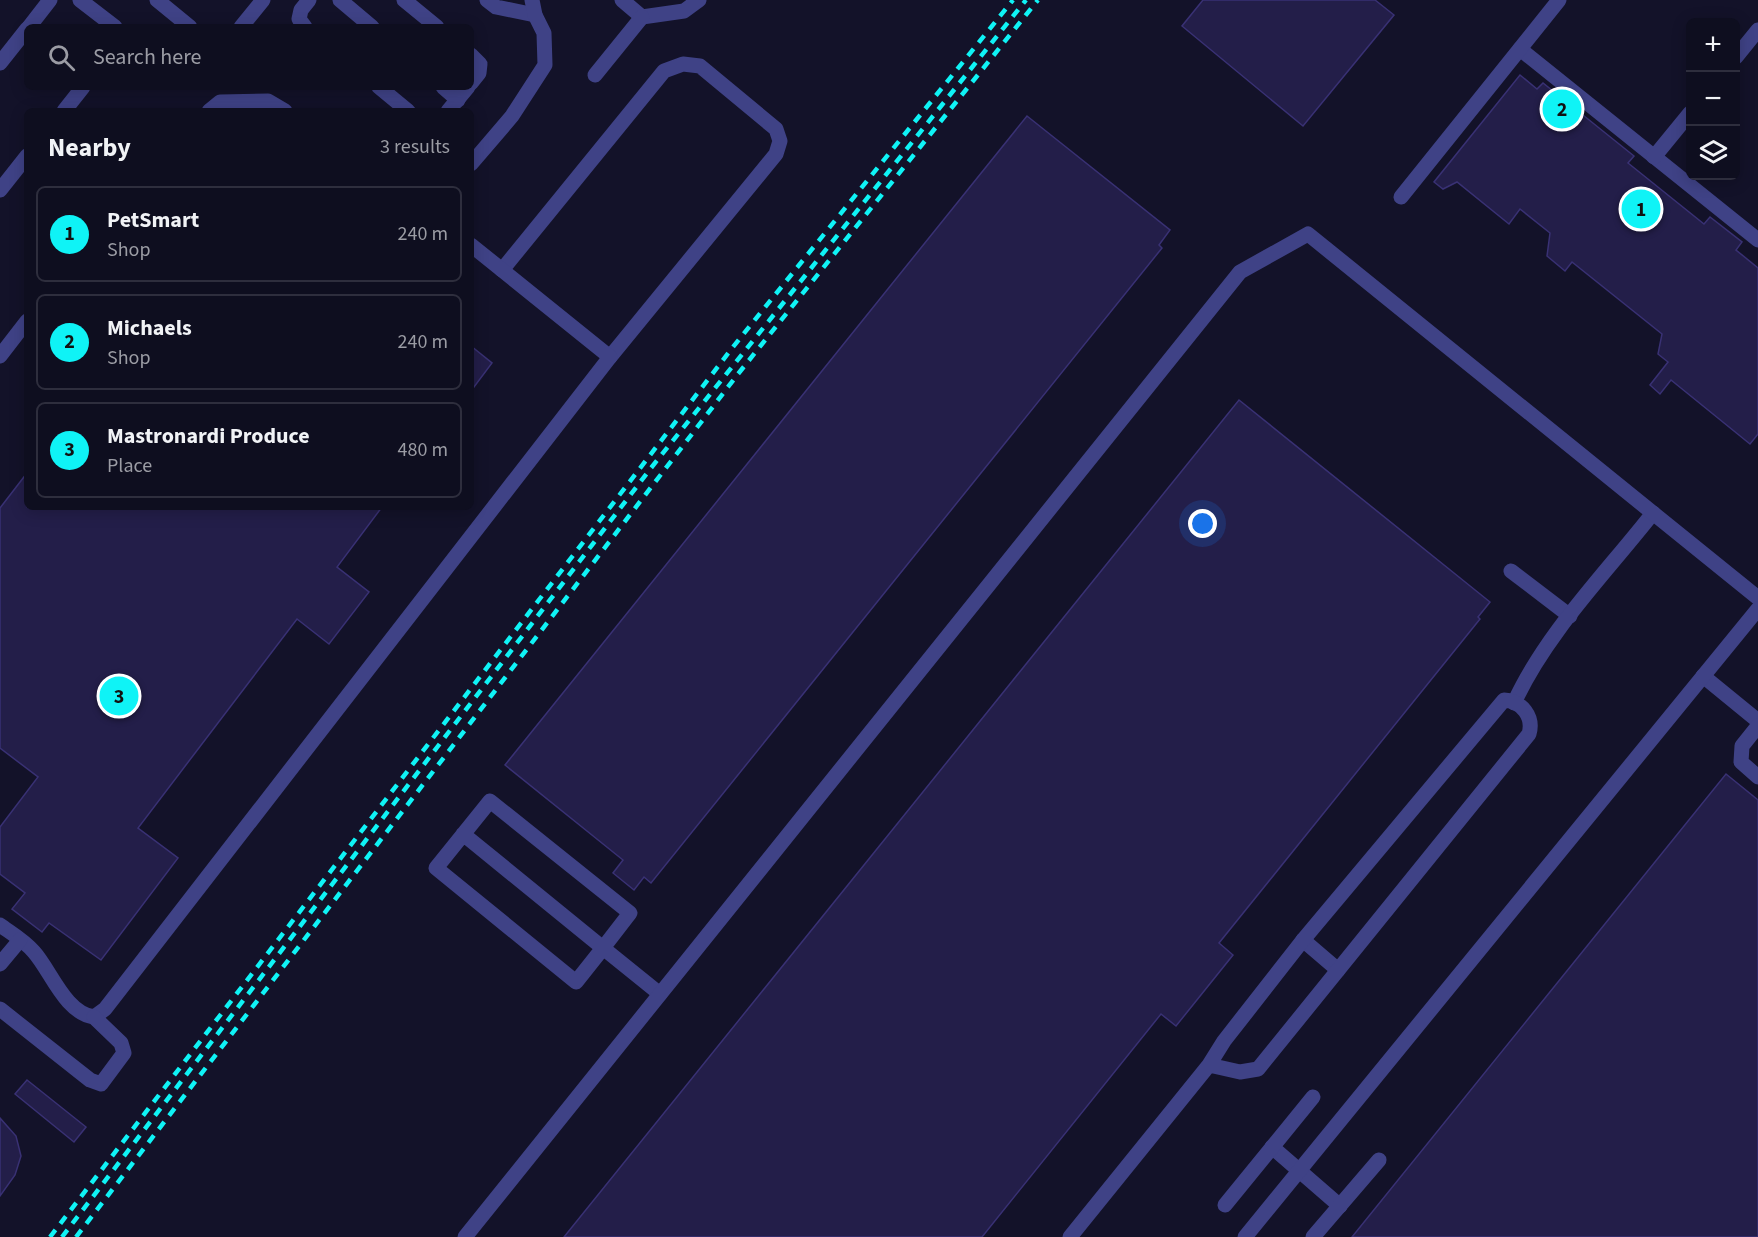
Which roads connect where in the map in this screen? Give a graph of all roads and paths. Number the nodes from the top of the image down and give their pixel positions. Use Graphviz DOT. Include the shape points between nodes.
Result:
graph roads {
  1 [pos="50,0"];
  2 [pos="80,0"];
  3 [pos="157,0"];
  4 [pos="263,0"];
  5 [pos="309,0"];
  6 [pos="340,0"];
  7 [pos="404,0"];
  8 [pos="487,0"];
  9 [pos="622,0"];
  10 [pos="699,0"];
  11 [pos="1559,0"];
  12 [pos="534,8"];
  13 [pos="642,17"];
  14 [pos="31,24"];
  15 [pos="111,24"];
  16 [pos="186,24"];
  17 [pos="243,24"];
  18 [pos="303,24"];
  19 [pos="368,24"];
  20 [pos="433,24"];
  21 [pos="1758,30"];
  22 [pos="24,33"];
  23 [pos="1520,49"];
  24 [pos="1740,52"];
  25 [pos="474,58"];
  26 [pos="0,63"];
  27 [pos="595,75"];
  28 [pos="474,79"];
  29 [pos="81,90"];
  30 [pos="383,90"];
  31 [pos="444,90"];
  32 [pos="466,90"];
  33 [pos="453,105"];
  34 [pos="66,108"];
  35 [pos="212,108"];
  36 [pos="280,108"];
  37 [pos="404,108"];
  38 [pos="1686,118"];
  39 [pos="1654,157"];
  40 [pos="24,160"];
  41 [pos="474,160"];
  42 [pos="0,190"];
  43 [pos="1401,197"];
  44 [pos="1758,240"];
  45 [pos="474,247"];
  46 [pos="502,270"];
  47 [pos="24,325"];
  48 [pos="0,356"];
  49 [pos="610,357"];
  50 [pos="1653,513"];
  51 [pos="1511,571"];
  52 [pos="1758,598"];
  53 [pos="1758,609"];
  54 [pos="1570,616"];
  55 [pos="1703,676"];
  56 [pos="1514,703"];
  57 [pos="1758,720"];
  58 [pos="1758,726"];
  59 [pos="1758,777"];
  60 [pos="464,834"];
  61 [pos="0,925"];
  62 [pos="20,940"];
  63 [pos="1303,940"];
  64 [pos="603,948"];
  65 [pos="0,964"];
  66 [pos="1338,970"];
  67 [pos="660,994"];
  68 [pos="0,1009"];
  69 [pos="94,1017"];
  70 [pos="1209,1065"];
  71 [pos="1313,1097"];
  72 [pos="1272,1147"];
  73 [pos="1379,1160"];
  74 [pos="1299,1171"];
  75 [pos="1225,1205"];
  76 [pos="1340,1206"];
  77 [pos="465,1237"];
  78 [pos="1070,1237"];
  79 [pos="1245,1237"];
  80 [pos="1313,1237"];
  1 -- 14 [label="lane"];
  2 -- 15 [label="lane"];
  3 -- 16 [label="lane"];
  4 -- 17 [label="lane"];
  5 -- 18 [label="lane" via="301,10 299,19"];
  6 -- 19 [label="lane"];
  7 -- 20 [label="lane"];
  8 -- 12 [label="lane" via="496,7"];
  9 -- 13 [label="lane"];
  10 -- 13 [label="lane" via="684,11"];
  11 -- 23 [label="lane"];
  12 -- 41 [label="lane" via="544,33 545,65 512,116"];
  13 -- 27 [label="lane"];
  21 -- 24 [label="lane"];
  22 -- 26 [label="lane"];
  23 -- 39 [label="lane"];
  23 -- 43 [label="lane"];
  25 -- 28 [label="lane" via="480,64"];
  29 -- 34 [label="lane"];
  30 -- 37 [label="lane"];
  31 -- 33 [label="lane"];
  32 -- 33 [label="lane"];
  35 -- 36 [label="lane" via="220,102 268,100"];
  38 -- 39 [label="lane"];
  39 -- 44 [label="lane"];
  40 -- 42 [label="lane"];
  45 -- 46 [label="lane"];
  46 -- 49 [label="lane"];
  46 -- 49 [label="lane" via="664,71 683,64 700,66 776,129 780,141 776,154"];
  47 -- 48 [label="lane"];
  49 -- 69 [label="lane" via="105,1009"];
  50 -- 52 [label="lane"];
  50 -- 54 [label="lane"];
  50 -- 67 [label="lane" via="1308,234 1240,272"];
  51 -- 54 [label="lane"];
  53 -- 55 [label="lane"];
  54 -- 56 [label="lane" via="1523,683"];
  55 -- 57 [label="lane"];
  55 -- 74 [label="lane"];
  56 -- 63 [label="lane" via="1504,700"];
  56 -- 66 [label="lane" via="1527,711 1532,724 1530,734"];
  58 -- 59 [label="lane" via="1742,746 1741,762"];
  60 -- 64 [label="lane"];
  60 -- 64 [label="lane" via="490,801 630,913"];
  60 -- 64 [label="lane" via="436,868 444,875 576,982"];
  61 -- 62 [label="lane"];
  62 -- 65 [label="lane"];
  62 -- 69 [label="lane" via="33,951 76,1008"];
  63 -- 66 [label="lane"];
  63 -- 70 [label="lane"];
  64 -- 67 [label="lane"];
  66 -- 70 [label="lane" via="1258,1069 1240,1072"];
  67 -- 77 [label="lane"];
  68 -- 69 [label="lane" via="90,1080 101,1084 124,1053 121,1043"];
  70 -- 78 [label="lane"];
  71 -- 72 [label="lane"];
  72 -- 74 [label="lane"];
  72 -- 75 [label="lane"];
  73 -- 76 [label="lane"];
  74 -- 76 [label="lane"];
  74 -- 79 [label="lane"];
  76 -- 80 [label="lane"];
}
